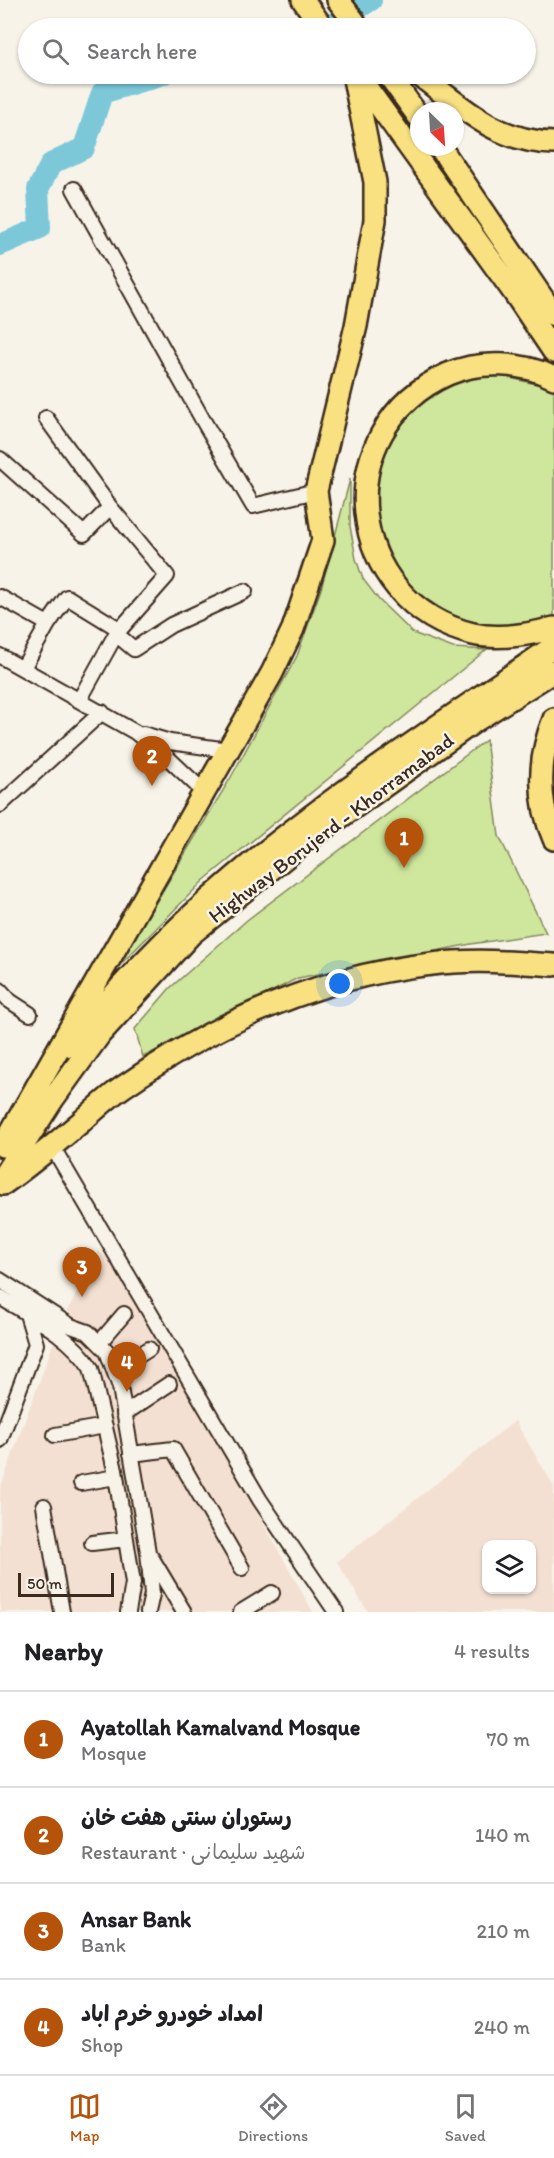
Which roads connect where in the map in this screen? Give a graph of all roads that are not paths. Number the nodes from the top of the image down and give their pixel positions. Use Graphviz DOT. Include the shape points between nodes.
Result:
graph roads {
  1 [pos="338,0"];
  2 [pos="350,18"];
  3 [pos="356,84"];
  4 [pos="361,84"];
  5 [pos="395,84"];
  6 [pos="431,84"];
  7 [pos="410,105"];
  8 [pos="554,143"];
  9 [pos="446,156"];
  10 [pos="74,189"];
  11 [pos="554,315"];
  12 [pos="554,352"];
  13 [pos="554,378"];
  14 [pos="46,418"];
  15 [pos="0,459"];
  16 [pos="316,492"];
  17 [pos="110,507"];
  18 [pos="245,591"];
  19 [pos="0,597"];
  20 [pos="48,624"];
  21 [pos="554,628"];
  22 [pos="117,632"];
  23 [pos="554,646"];
  24 [pos="0,656"];
  25 [pos="23,668"];
  26 [pos="554,671"];
  27 [pos="80,699"];
  28 [pos="102,712"];
  29 [pos="554,719"];
  30 [pos="135,732"];
  31 [pos="228,750"];
  32 [pos="204,792"];
  33 [pos="0,805"];
  34 [pos="554,839"];
  35 [pos="554,965"];
  36 [pos="0,990"];
  37 [pos="30,1014"];
  38 [pos="52,1146"];
  39 [pos="2,1149"];
  40 [pos="0,1181"];
  41 [pos="0,1186"];
  42 [pos="0,1280"];
  43 [pos="0,1297"];
  44 [pos="27,1314"];
  45 [pos="124,1314"];
  46 [pos="100,1342"];
  47 [pos="149,1349"];
  48 [pos="114,1371"];
  49 [pos="169,1384"];
  50 [pos="124,1414"];
  51 [pos="105,1426"];
  52 [pos="55,1435"];
  53 [pos="0,1440"];
  54 [pos="132,1460"];
  55 [pos="116,1474"];
  56 [pos="81,1483"];
  57 [pos="44,1506"];
  58 [pos="126,1539"];
  59 [pos="92,1543"];
  60 [pos="148,1552"];
  61 [pos="242,1568"];
  62 [pos="272,1593"];
  63 [pos="62,1612"];
  64 [pos="128,1612"];
  65 [pos="148,1612"];
  66 [pos="184,1612"];
  67 [pos="241,1612"];
  68 [pos="336,1612"];
  1 -- 2 [label="highway"];
  3 -- 16 [label="highway" via="375,182 375,220 356,326"];
  4 -- 12 [label="highway"];
  5 -- 7 [label="highway"];
  6 -- 8 [label="highway" via="472,117 510,136"];
  9 -- 11 [label="highway"];
  10 -- 16 [label="street" via="253,506"];
  13 -- 21 [label="highway" via="521,367 490,364 461,368 434,380 408,399 388,422 374,448 364,498 367,522 385,570 426,613 474,634 504,637"];
  14 -- 17 [label="street"];
  15 -- 17 [label="street" via="84,534"];
  16 -- 31 [label="highway" via="323,540 312,575 293,629"];
  17 -- 22 [label="street" via="167,576"];
  18 -- 22 [label="street" via="171,625 134,649"];
  19 -- 20 [label="street"];
  20 -- 22 [label="street" via="67,597"];
  20 -- 25 [label="street"];
  22 -- 27 [label="street"];
  23 -- 39 [label="highway, Highway Borujerd - Khorramabad" via="382,764 227,882 183,922 92,1019"];
  24 -- 25 [label="street"];
  25 -- 27 [label="street"];
  26 -- 40 [label="highway, Highway Borujerd - Khorramabad" via="478,719 315,835 191,934 100,1034"];
  27 -- 28 [label="street"];
  28 -- 30 [label="street"];
  28 -- 33 [label="street"];
  29 -- 34 [label="highway" via="541,774 544,807"];
  30 -- 31 [label="street" via="170,742"];
  30 -- 32 [label="street"];
  31 -- 32 [label="highway"];
  32 -- 39 [label="highway"];
  35 -- 38 [label="highway" via="500,961 432,963 318,987 274,1003 177,1052 121,1088"];
  36 -- 37 [label="street"];
  38 -- 41 [label="highway"];
  38 -- 68 [label="street" via="260,1500"];
  42 -- 46 [label="street"];
  43 -- 44 [label="street"];
  44 -- 51 [label="street" via="65,1338 83,1355 91,1368"];
  44 -- 53 [label="street" via="36,1344"];
  45 -- 46 [label="street"];
  46 -- 48 [label="street"];
  47 -- 48 [label="street"];
  48 -- 50 [label="street"];
  49 -- 50 [label="street"];
  50 -- 54 [label="street"];
  51 -- 52 [label="street"];
  51 -- 55 [label="street"];
  54 -- 55 [label="street"];
  54 -- 60 [label="street"];
  54 -- 61 [label="street" via="173,1449"];
  55 -- 56 [label="street"];
  55 -- 58 [label="street"];
  57 -- 63 [label="street"];
  58 -- 59 [label="street"];
  58 -- 64 [label="street" via="133,1582"];
  60 -- 65 [label="street" via="152,1594"];
  60 -- 66 [label="street"];
  62 -- 67 [label="street"];
}
